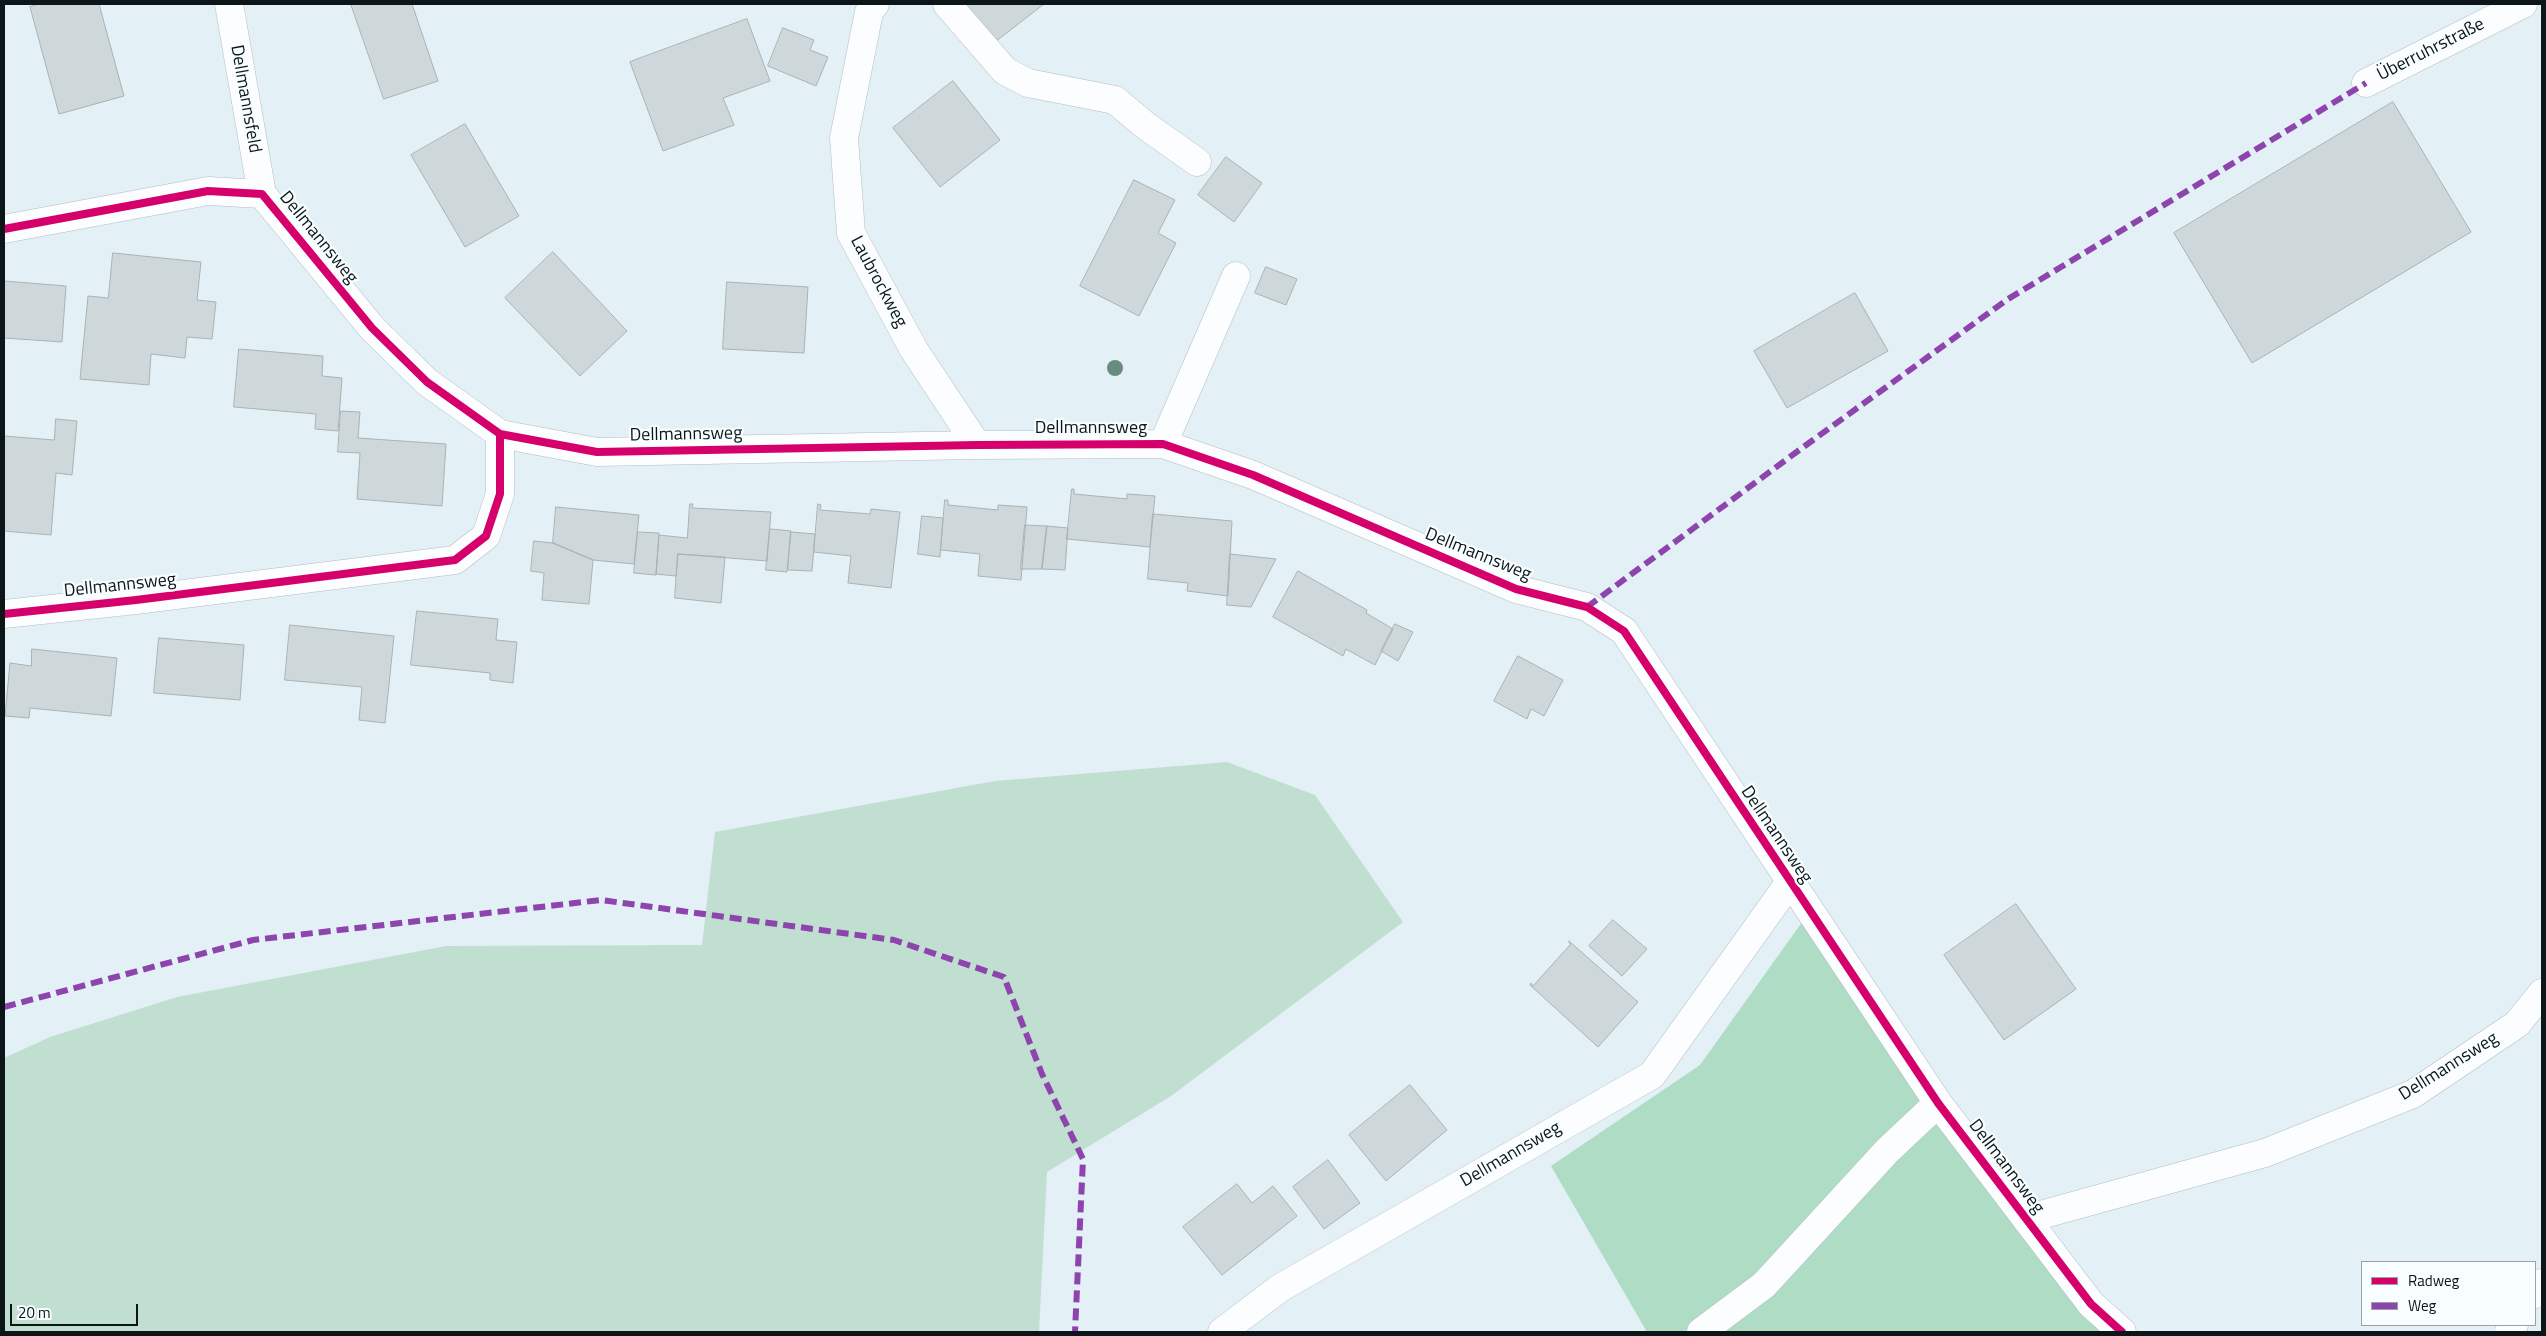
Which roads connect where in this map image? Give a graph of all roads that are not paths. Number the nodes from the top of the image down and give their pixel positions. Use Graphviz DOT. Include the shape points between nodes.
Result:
graph roads {
  1 [pos="228,4"];
  2 [pos="947,4"];
  3 [pos="2523,4"];
  4 [pos="867,6"];
  5 [pos="2366,83"];
  6 [pos="1197,162"];
  7 [pos="262,194"];
  8 [pos="4,230"];
  9 [pos="1236,276"];
  10 [pos="500,434"];
  11 [pos="1163,444"];
  12 [pos="977,445"];
  13 [pos="4,614"];
  14 [pos="1790,882"];
  15 [pos="2542,992"];
  16 [pos="1938,1103"];
  17 [pos="2026,1220"];
  18 [pos="1222,1332"];
  19 [pos="1701,1332"];
  20 [pos="2122,1332"];
  1 -- 7 [label="street, Dellmannsfeld"];
  2 -- 6 [label="street" via="1005,71 1028,83 1115,100"];
  3 -- 5 [label="street, Überruhrstraße"];
  4 -- 12 [label="street, Laubrockweg" via="844,138 851,233 914,350"];
  7 -- 8 [label="street, Dellmannsweg" via="208,191"];
  7 -- 10 [label="street, Dellmannsweg" via="372,328 427,382"];
  9 -- 11 [label="street, Dellmannsweg"];
  10 -- 12 [label="street, Dellmannsweg" via="597,452"];
  10 -- 13 [label="street, Dellmannsweg" via="500,494 486,536 455,560"];
  11 -- 12 [label="street, Dellmannsweg"];
  11 -- 14 [label="street, Dellmannsweg" via="1253,474 1516,589 1587,607 1624,631"];
  14 -- 16 [label="street, Dellmannsweg"];
  14 -- 18 [label="street, Dellmannsweg" via="1652,1075 1280,1288"];
  15 -- 17 [label="street, Dellmannsweg" via="2518,1024 2413,1094 2265,1153"];
  16 -- 17 [label="street, Dellmannsweg"];
  16 -- 19 [label="street" via="1887,1151 1764,1285"];
  17 -- 20 [label="street, Dellmannsweg" via="2091,1304"];
}
